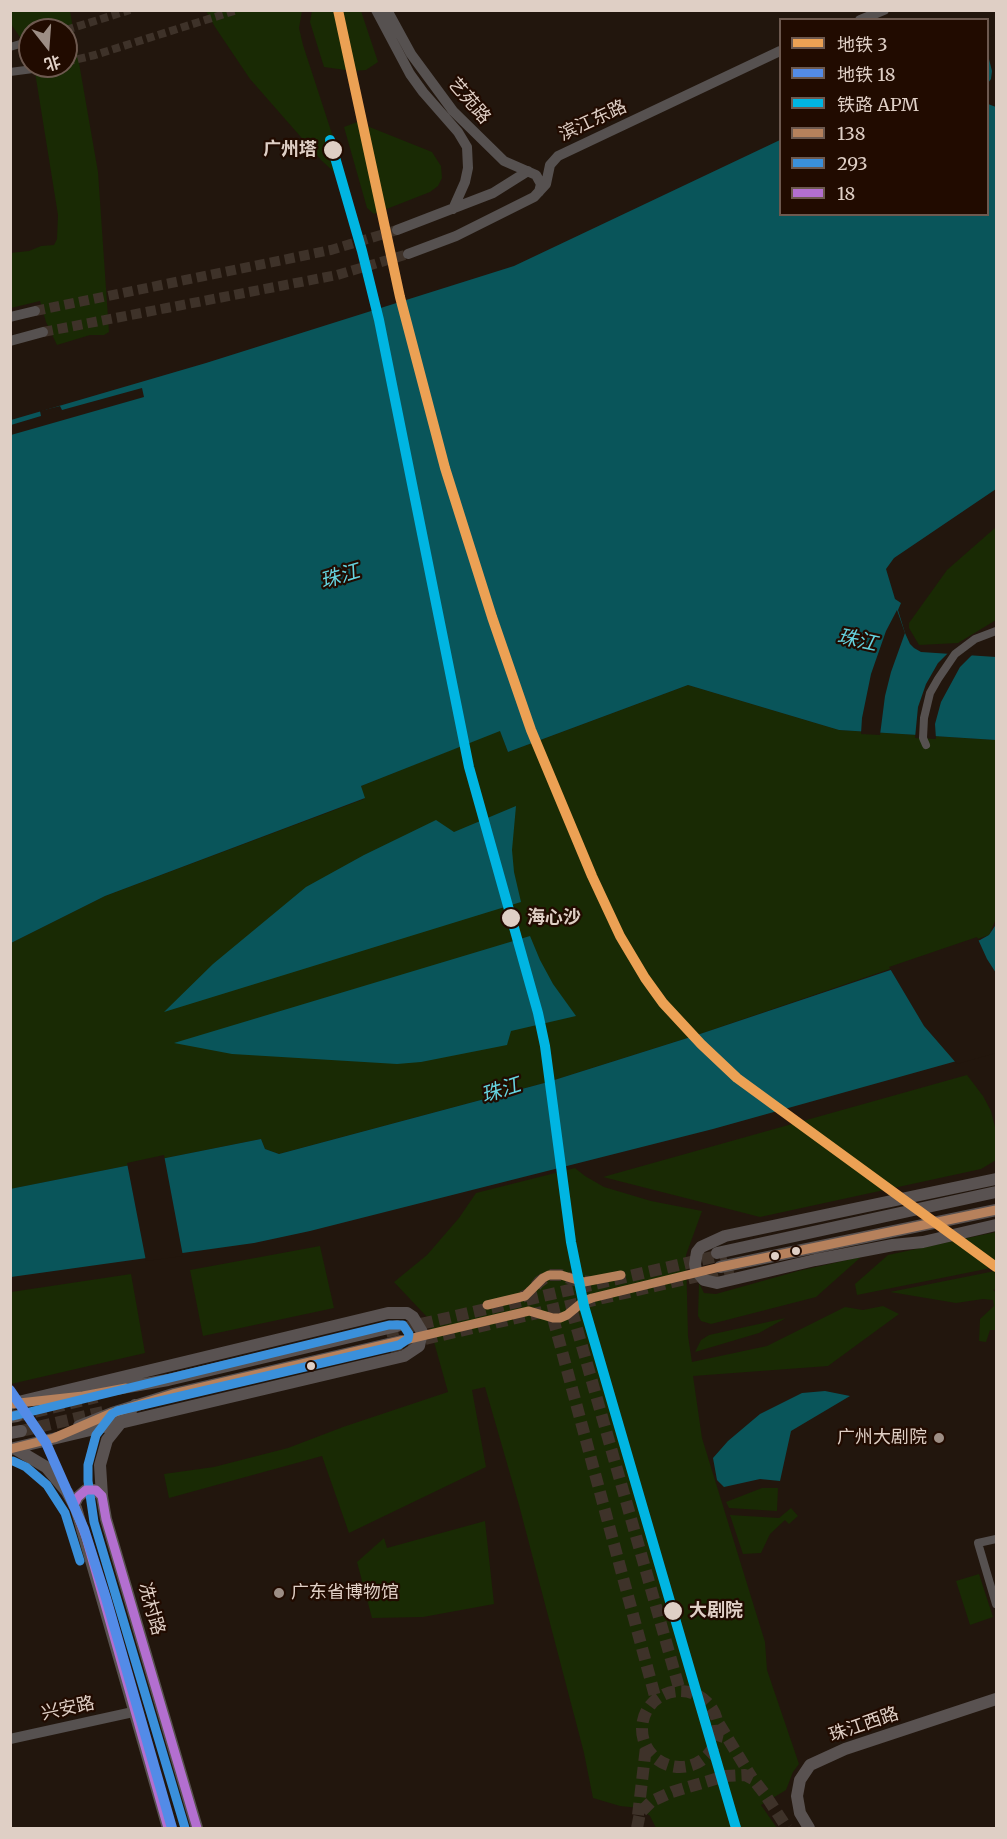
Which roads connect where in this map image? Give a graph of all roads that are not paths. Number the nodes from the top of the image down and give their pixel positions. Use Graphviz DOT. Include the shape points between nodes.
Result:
graph roads {
  1 [pos="376,10"];
  2 [pos="387,10"];
  3 [pos="884,10"];
  4 [pos="865,18"];
  5 [pos="779,51"];
  6 [pos="528,171"];
  7 [pos="539,193"];
  8 [pos="453,209"];
  9 [pos="397,230"];
  10 [pos="408,254"];
  11 [pos="35,311"];
  12 [pos="10,317"];
  13 [pos="43,332"];
  14 [pos="10,341"];
  15 [pos="996,631"];
  16 [pos="926,745"];
  17 [pos="996,1180"];
  18 [pos="993,1192"];
  19 [pos="994,1211"];
  20 [pos="996,1225"];
  21 [pos="717,1253"];
  22 [pos="720,1267"];
  23 [pos="397,1326"];
  24 [pos="401,1341"];
  25 [pos="13,1403"];
  26 [pos="135,1405"];
  27 [pos="121,1422"];
  28 [pos="54,1438"];
  29 [pos="12,1449"];
  30 [pos="102,1496"];
  31 [pos="74,1505"];
  32 [pos="996,1539"];
  33 [pos="996,1604"];
  34 [pos="996,1700"];
  35 [pos="134,1712"];
  36 [pos="10,1739"];
  37 [pos="168,1828"];
  38 [pos="197,1828"];
  39 [pos="808,1828"];
  1 -- 8 [label="street, 艺苑路" via="410,74 467,147 465,182"];
  2 -- 6 [label="street, 艺苑路" via="411,54 453,111 504,161"];
  3 -- 4 [label="street"];
  5 -- 7 [label="street, 滨江东路" via="558,156 550,165 546,184"];
  6 -- 7 [label="street" via="539,179"];
  6 -- 8 [label="street" via="493,193"];
  7 -- 10 [label="street" via="485,222"];
  8 -- 9 [label="street"];
  11 -- 12 [label="street"];
  13 -- 14 [label="street"];
  15 -- 16 [label="street" via="975,639 947,664 930,693 924,718"];
  17 -- 20 [label="main road" via="725,1236 701,1247 695,1257 696,1270 704,1280 717,1283"];
  18 -- 21 [label="main road"];
  19 -- 22 [label="main road"];
  23 -- 25 [label="main road" via="168,1380 83,1396"];
  24 -- 26 [label="main road"];
  25 -- 27 [label="main road" via="388,1313 407,1313 422,1332 419,1346 404,1356"];
  26 -- 27 [label="main road, 冼村路"];
  26 -- 28 [label="main road"];
  27 -- 28 [label="main road"];
  27 -- 30 [label="main road, 冼村路" via="103,1451"];
  28 -- 29 [label="main road"];
  29 -- 31 [label="main road" via="46,1467"];
  30 -- 31 [label="main road" via="96,1490 86,1490"];
  30 -- 38 [label="main road, 冼村路"];
  31 -- 35 [label="main road"];
  32 -- 33 [label="street" via="978,1543"];
  34 -- 39 [label="main road, 珠江西路" via="829,1755 810,1766 800,1780 797,1796"];
  35 -- 36 [label="street, 兴安路"];
  35 -- 37 [label="main road"];
}
